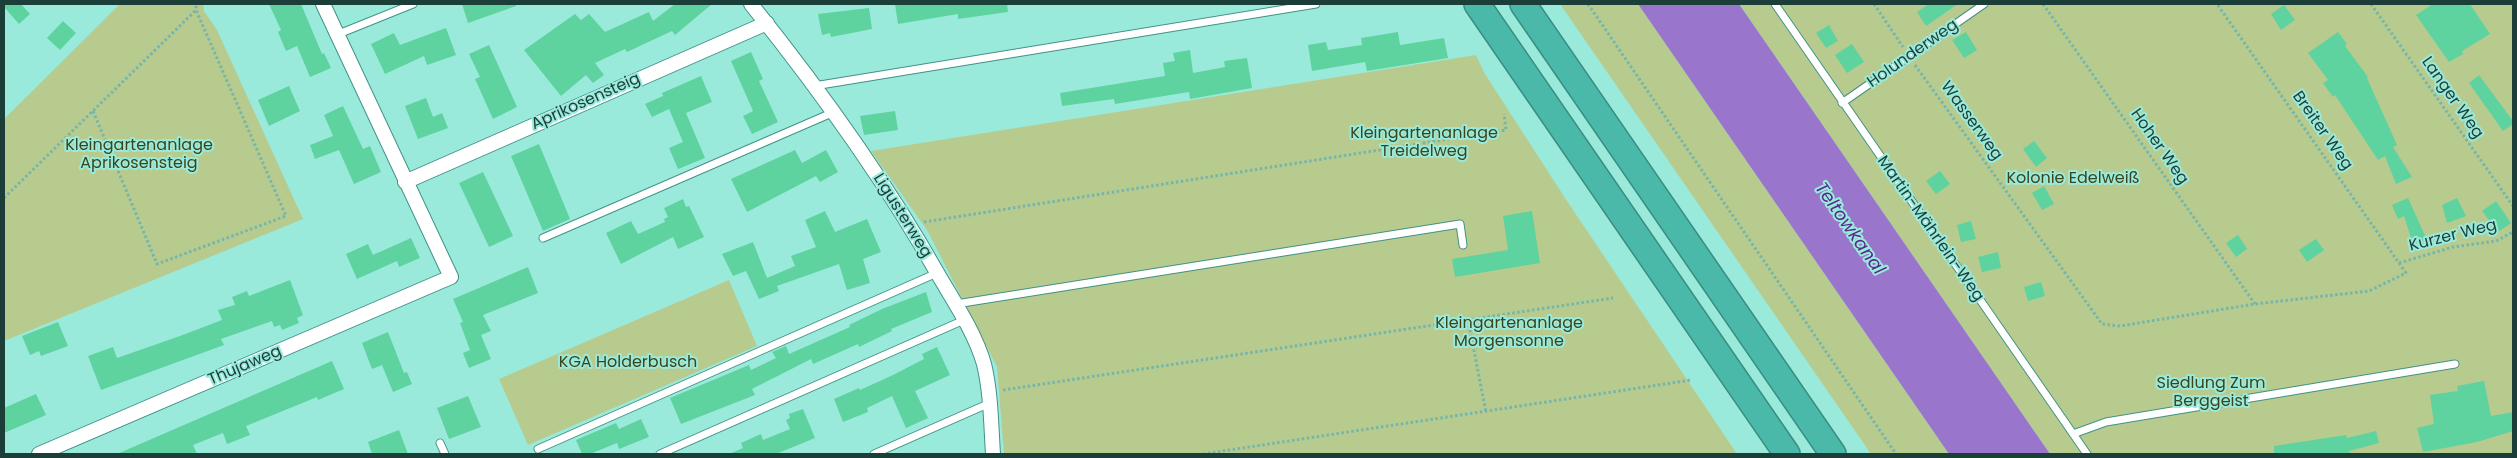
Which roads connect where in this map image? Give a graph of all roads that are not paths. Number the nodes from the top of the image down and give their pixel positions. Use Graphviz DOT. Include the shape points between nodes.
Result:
graph roads {
  1 [pos="323,4"];
  2 [pos="413,4"];
  3 [pos="751,4"];
  4 [pos="1316,4"];
  5 [pos="1477,4"];
  6 [pos="1523,4"];
  7 [pos="1774,4"];
  8 [pos="1984,4"];
  9 [pos="767,23"];
  10 [pos="336,35"];
  11 [pos="814,86"];
  12 [pos="1842,104"];
  13 [pos="834,112"];
  14 [pos="405,182"];
  15 [pos="543,238"];
  16 [pos="1463,245"];
  17 [pos="937,273"];
  18 [pos="955,304"];
  19 [pos="964,320"];
  20 [pos="2455,364"];
  21 [pos="989,398"];
  22 [pos="2073,434"];
  23 [pos="440,443"];
  24 [pos="538,448"];
  25 [pos="39,454"];
  26 [pos="445,454"];
  27 [pos="660,454"];
  28 [pos="874,454"];
  29 [pos="994,454"];
  30 [pos="1787,454"];
  31 [pos="1833,454"];
  32 [pos="2086,454"];
  1 -- 10 [label="street"];
  2 -- 10 [label="lane"];
  3 -- 9 [label="street, Ligusterweg"];
  4 -- 11 [label="lane"];
  5 -- 30 [label="highway"];
  6 -- 31 [label="highway"];
  7 -- 12 [label="lane, Martin-Mährlein-Weg"];
  8 -- 12 [label="lane, Holunderweg"];
  9 -- 11 [label="street, Ligusterweg"];
  9 -- 14 [label="street, Aprikosensteig"];
  10 -- 14 [label="street"];
  11 -- 13 [label="street, Ligusterweg"];
  12 -- 22 [label="lane, Martin-Mährlein-Weg"];
  13 -- 15 [label="lane"];
  13 -- 17 [label="street, Ligusterweg" via="910,224"];
  14 -- 25 [label="street, Thujaweg" via="451,277"];
  16 -- 18 [label="lane" via="1460,224"];
  17 -- 18 [label="street, Ligusterweg"];
  17 -- 24 [label="lane"];
  18 -- 19 [label="street, Ligusterweg"];
  19 -- 21 [label="street, Ligusterweg" via="984,363"];
  19 -- 27 [label="lane"];
  20 -- 22 [label="lane" via="2106,422"];
  21 -- 28 [label="lane"];
  21 -- 29 [label="street, Ligusterweg"];
  22 -- 32 [label="lane, Martin-Mährlein-Weg"];
  23 -- 26 [label="lane"];
}
